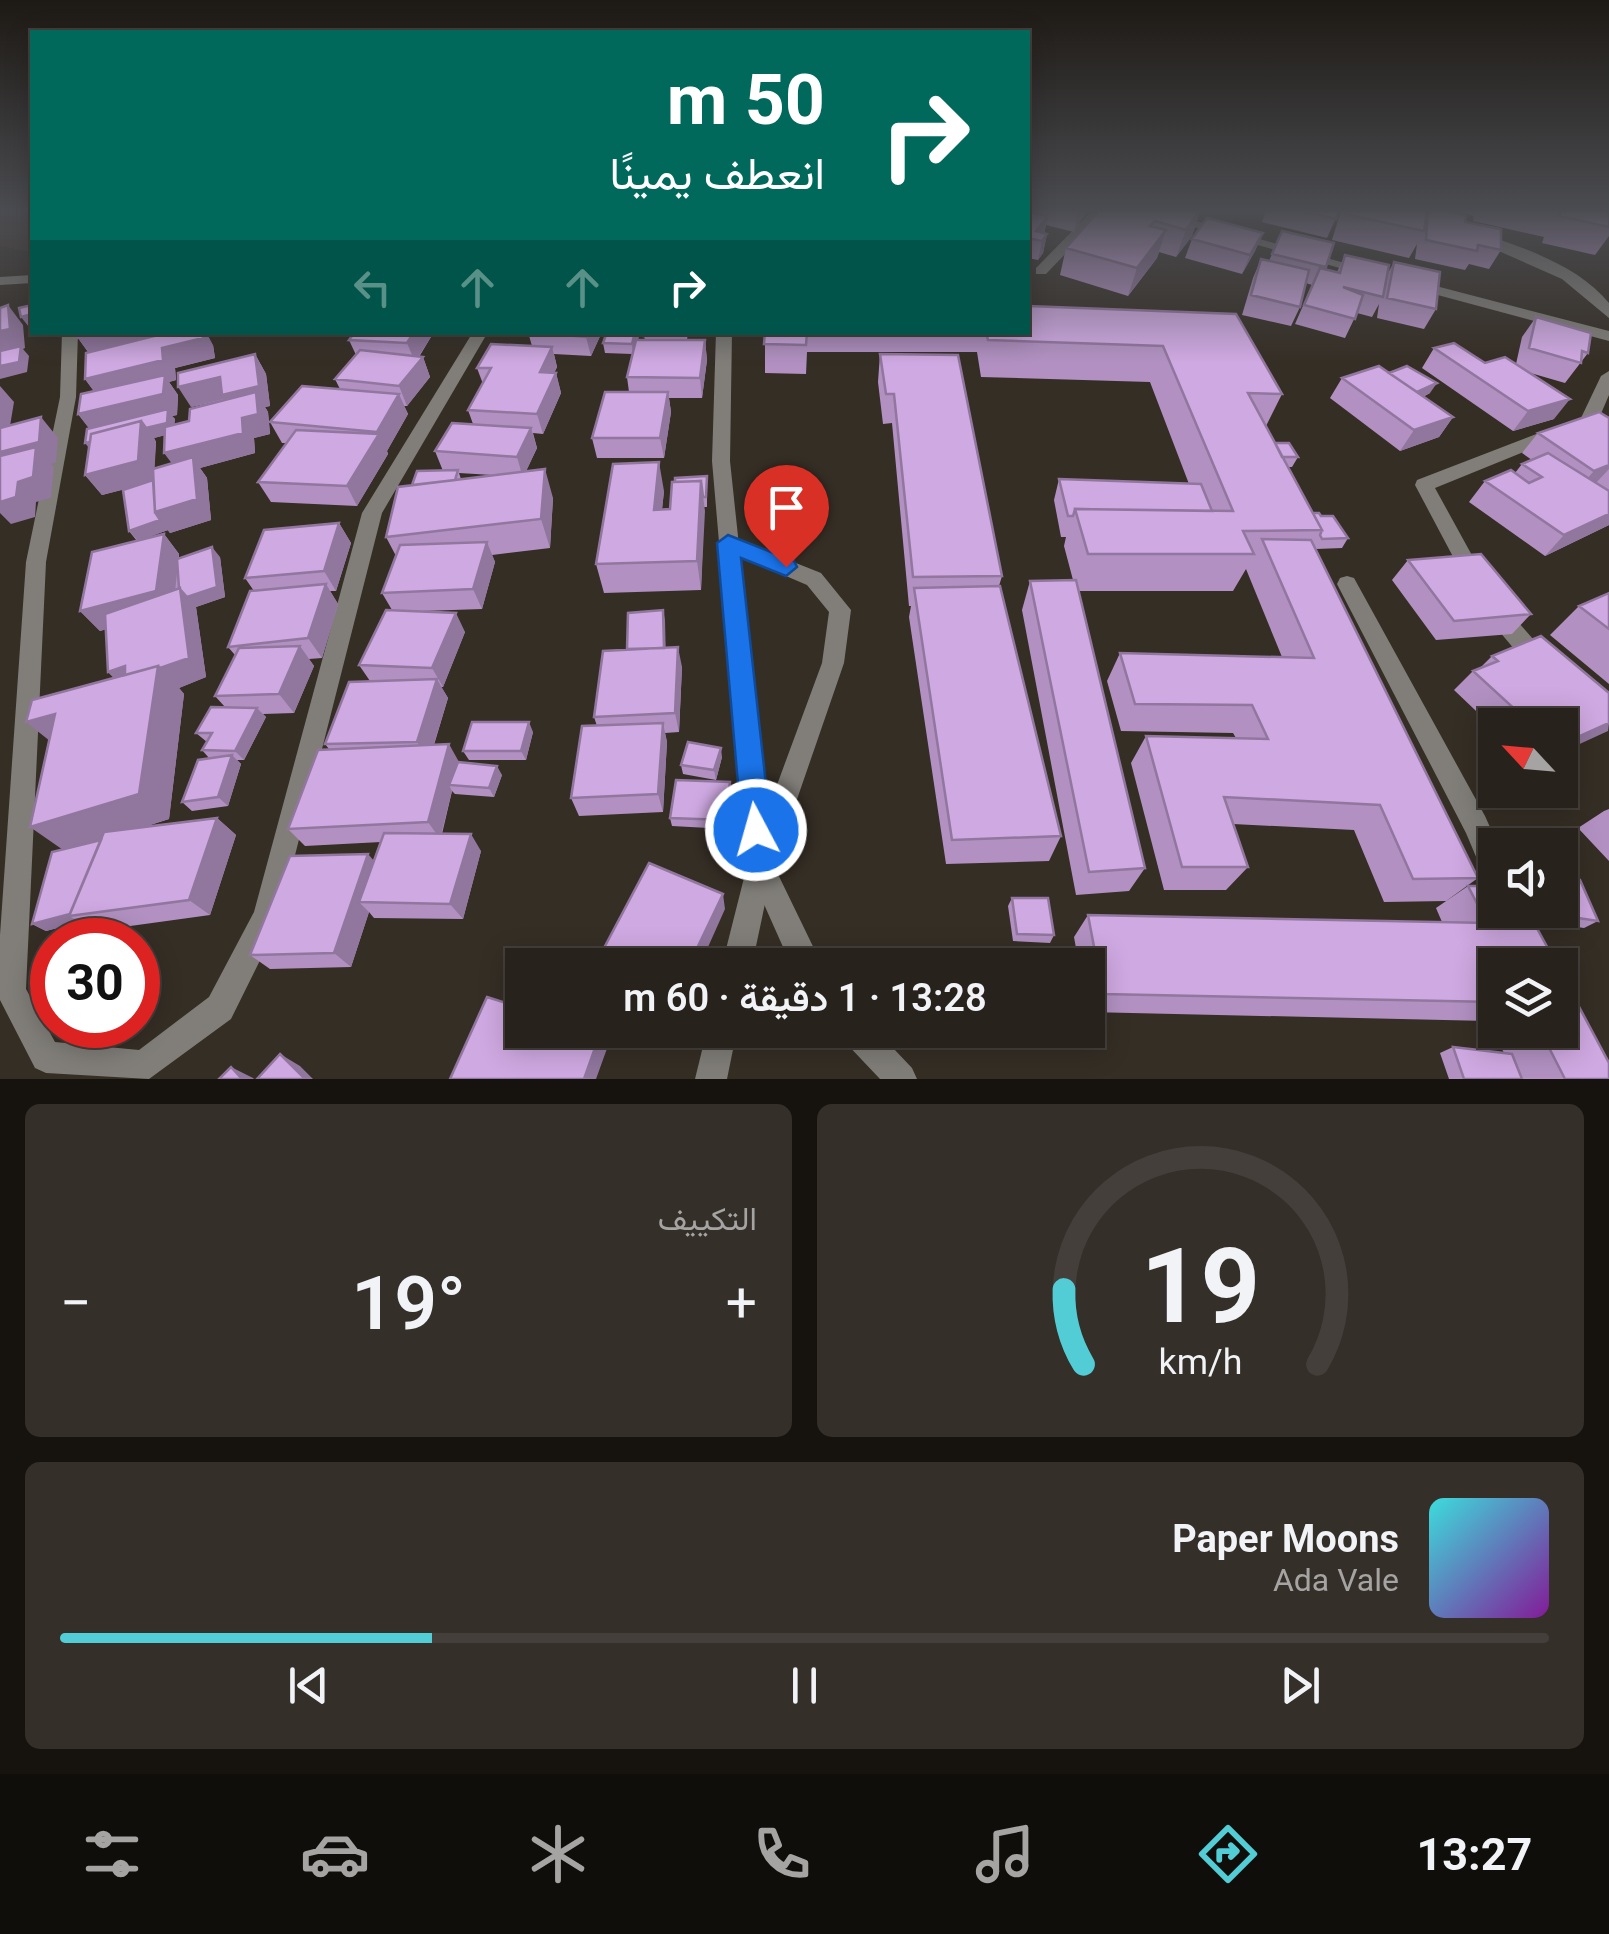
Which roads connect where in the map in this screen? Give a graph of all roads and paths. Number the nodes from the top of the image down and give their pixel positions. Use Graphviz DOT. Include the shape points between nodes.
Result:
graph roads {
  1 [pos="1051,261"];
  2 [pos="1331,261"];
  3 [pos="1532,261"];
  4 [pos="1042,271"];
  5 [pos="1386,276"];
  6 [pos="30,279"];
  7 [pos="0,281"];
  8 [pos="1404,282"];
  9 [pos="1609,313"];
  10 [pos="70,335"];
  11 [pos="479,335"];
  12 [pos="724,335"];
  13 [pos="1609,336"];
  14 [pos="1609,376"];
  15 [pos="1590,418"];
  16 [pos="1609,430"];
  17 [pos="728,543"];
  18 [pos="1347,584"];
  19 [pos="1557,680"];
  20 [pos="1478,830"];
  21 [pos="760,866"];
  22 [pos="741,948"];
  23 [pos="797,948"];
  24 [pos="718,1048"];
  25 [pos="872,1048"];
  26 [pos="711,1079"];
  27 [pos="901,1079"];
  1 -- 4 [label="street"];
  2 -- 5 [label="street"];
  3 -- 9 [label="street" via="1599,297"];
  6 -- 7 [label="street"];
  8 -- 13 [label="street"];
  10 -- 11 [label="street" via="68,397 36,562 12,991 46,1057 143,1066 220,1008 267,916 372,513"];
  12 -- 17 [label="street" via="721,461"];
  14 -- 15 [label="street"];
  15 -- 16 [label="street"];
  15 -- 19 [label="street" via="1424,485 1507,629"];
  17 -- 21 [label="street"];
  17 -- 21 [label="street" via="814,579 840,610 832,663"];
  18 -- 20 [label="street"];
  21 -- 22 [label="street"];
  21 -- 23 [label="street"];
  24 -- 26 [label="street"];
  25 -- 27 [label="street"];
}
